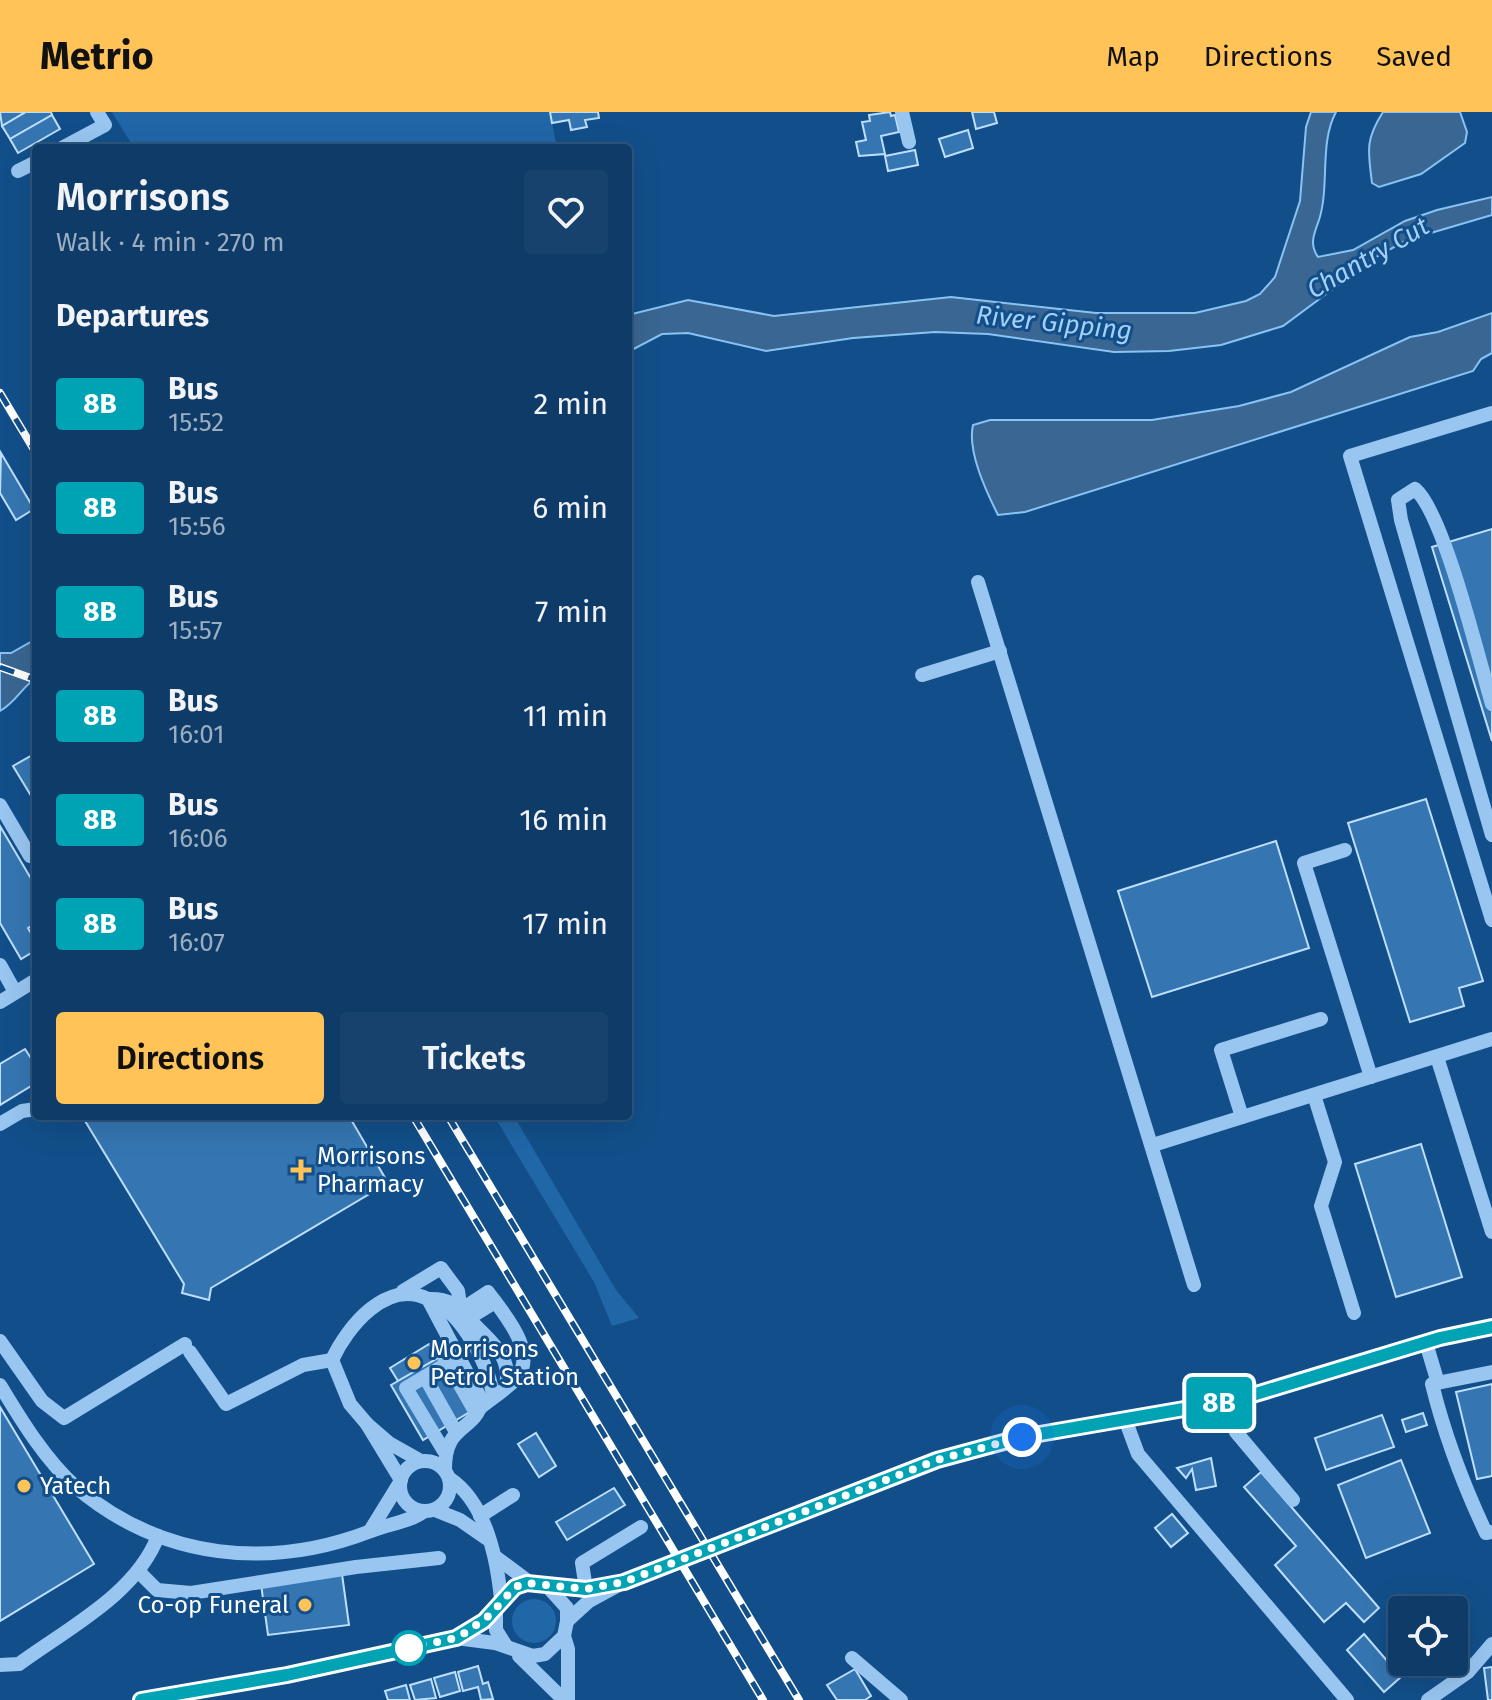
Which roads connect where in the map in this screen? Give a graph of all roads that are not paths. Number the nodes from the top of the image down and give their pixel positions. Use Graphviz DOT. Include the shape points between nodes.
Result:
graph roads {
  1 [pos="97,112"];
  2 [pos="902,112"];
  3 [pos="909,142"];
  4 [pos="69,144"];
  5 [pos="32,164"];
  6 [pos="18,171"];
  7 [pos="1492,413"];
  8 [pos="978,582"];
  9 [pos="1000,651"];
  10 [pos="922,675"];
  11 [pos="1492,704"];
  12 [pos="0,805"];
  13 [pos="1492,835"];
  14 [pos="1345,850"];
  15 [pos="30,856"];
  16 [pos="1488,896"];
  17 [pos="1492,920"];
  18 [pos="0,965"];
  19 [pos="32,982"];
  20 [pos="15,992"];
  21 [pos="0,1002"];
  22 [pos="1321,1019"];
  23 [pos="1492,1039"];
  24 [pos="1437,1057"];
  25 [pos="1371,1077"];
  26 [pos="1314,1095"];
  27 [pos="32,1110"];
  28 [pos="1242,1117"];
  29 [pos="0,1124"];
  30 [pos="1153,1145"];
  31 [pos="1492,1232"];
  32 [pos="1194,1285"];
  33 [pos="399,1294"];
  34 [pos="428,1299"];
  35 [pos="499,1307"];
  36 [pos="1354,1313"];
  37 [pos="466,1314"];
  38 [pos="1492,1327"];
  39 [pos="0,1341"];
  40 [pos="1426,1343"];
  41 [pos="451,1345"];
  42 [pos="472,1346"];
  43 [pos="332,1360"];
  44 [pos="436,1370"];
  45 [pos="1492,1372"];
  46 [pos="1438,1383"];
  47 [pos="511,1384"];
  48 [pos="0,1385"];
  49 [pos="493,1397"];
  50 [pos="1226,1402"];
  51 [pos="1125,1419"];
  52 [pos="469,1420"];
  53 [pos="367,1424"];
  54 [pos="446,1449"];
  55 [pos="421,1461"];
  56 [pos="447,1474"];
  57 [pos="400,1482"];
  58 [pos="513,1495"];
  59 [pos="1293,1500"];
  60 [pos="429,1511"];
  61 [pos="480,1516"];
  62 [pos="641,1527"];
  63 [pos="370,1531"];
  64 [pos="1492,1532"];
  65 [pos="158,1536"];
  66 [pos="486,1538"];
  67 [pos="439,1558"];
  68 [pos="497,1558"];
  69 [pos="139,1572"];
  70 [pos="624,1582"];
  71 [pos="532,1584"];
  72 [pos="549,1588"];
  73 [pos="586,1589"];
  74 [pos="498,1604"];
  75 [pos="566,1628"];
  76 [pos="456,1638"];
  77 [pos="1492,1644"];
  78 [pos="511,1649"];
  79 [pos="852,1658"];
  80 [pos="0,1665"];
  81 [pos="141,1700"];
  82 [pos="566,1700"];
  83 [pos="901,1700"];
  84 [pos="1347,1700"];
  85 [pos="1428,1700"];
  1 -- 4 [label="street" via="105,125"];
  2 -- 3 [label="street"];
  5 -- 6 [label="street"];
  7 -- 16 [label="street" via="1350,456"];
  8 -- 9 [label="street"];
  9 -- 10 [label="street"];
  9 -- 30 [label="street"];
  11 -- 13 [label="street" via="1441,539 1422,495 1415,489 1406,492 1398,500 1401,520"];
  12 -- 15 [label="street"];
  14 -- 25 [label="street" via="1304,863"];
  16 -- 17 [label="street"];
  18 -- 20 [label="street"];
  19 -- 20 [label="street"];
  20 -- 21 [label="street"];
  22 -- 28 [label="street" via="1221,1050"];
  23 -- 24 [label="street"];
  24 -- 25 [label="street"];
  24 -- 31 [label="street"];
  25 -- 26 [label="street"];
  26 -- 28 [label="street"];
  26 -- 36 [label="street" via="1335,1162 1321,1206"];
  27 -- 29 [label="street"];
  28 -- 30 [label="street"];
  30 -- 32 [label="street"];
  33 -- 34 [label="street" via="417,1293"];
  33 -- 37 [label="street" via="441,1268"];
  33 -- 43 [label="street" via="353,1323"];
  34 -- 37 [label="street" via="444,1298"];
  34 -- 41 [label="street"];
  34 -- 42 [label="street" via="450,1314"];
  35 -- 37 [label="street"];
  35 -- 37 [label="street" via="488,1292"];
  35 -- 47 [label="street" via="522,1345 523,1368"];
  37 -- 42 [label="street"];
  37 -- 47 [label="street" via="505,1360"];
  38 -- 40 [label="street"];
  39 -- 43 [label="street" via="42,1401 64,1418 188,1348 226,1404 303,1365"];
  40 -- 46 [label="street"];
  40 -- 50 [label="street"];
  41 -- 44 [label="street"];
  41 -- 52 [label="street" via="479,1392"];
  42 -- 49 [label="street" via="484,1364"];
  43 -- 53 [label="street" via="350,1404"];
  44 -- 52 [label="street"];
  44 -- 52 [label="street"];
  44 -- 54 [label="street" via="411,1386"];
  45 -- 46 [label="street"];
  46 -- 64 [label="street" via="1432,1384 1464,1487 1486,1533"];
  47 -- 49 [label="street"];
  48 -- 65 [label="street" via="75,1486 108,1511"];
  49 -- 52 [label="street"];
  50 -- 51 [label="street"];
  50 -- 59 [label="street" via="1236,1432"];
  51 -- 70 [label="street" via="1022,1437 937,1460"];
  51 -- 84 [label="street" via="1138,1454"];
  52 -- 54 [label="street"];
  53 -- 55 [label="street"];
  53 -- 57 [label="street"];
  54 -- 56 [label="street"];
  55 -- 56 [label="street" via="430,1461"];
  55 -- 57 [label="street" via="407,1469"];
  56 -- 60 [label="street" via="449,1495"];
  56 -- 61 [label="street"];
  57 -- 60 [label="street" via="408,1505"];
  57 -- 63 [label="street"];
  58 -- 61 [label="street"];
  60 -- 63 [label="street"];
  60 -- 66 [label="street" via="460,1520"];
  61 -- 66 [label="street"];
  62 -- 73 [label="street" via="582,1563"];
  63 -- 65 [label="street" via="312,1550 261,1556 204,1550"];
  65 -- 69 [label="street"];
  66 -- 68 [label="street"];
  67 -- 69 [label="street" via="191,1593 157,1590"];
  68 -- 71 [label="street"];
  68 -- 74 [label="street"];
  69 -- 80 [label="street" via="19,1664"];
  70 -- 73 [label="street"];
  70 -- 75 [label="street" via="589,1601"];
  71 -- 72 [label="street"];
  71 -- 74 [label="street" via="515,1587"];
  72 -- 73 [label="street"];
  72 -- 75 [label="street" via="567,1608"];
  74 -- 76 [label="street"];
  74 -- 78 [label="street" via="496,1630"];
  75 -- 78 [label="street" via="545,1654"];
  75 -- 82 [label="street"];
  76 -- 78 [label="street"];
  76 -- 81 [label="street"];
  77 -- 85 [label="street" via="1468,1672"];
  78 -- 82 [label="street"];
  79 -- 83 [label="street"];
}
